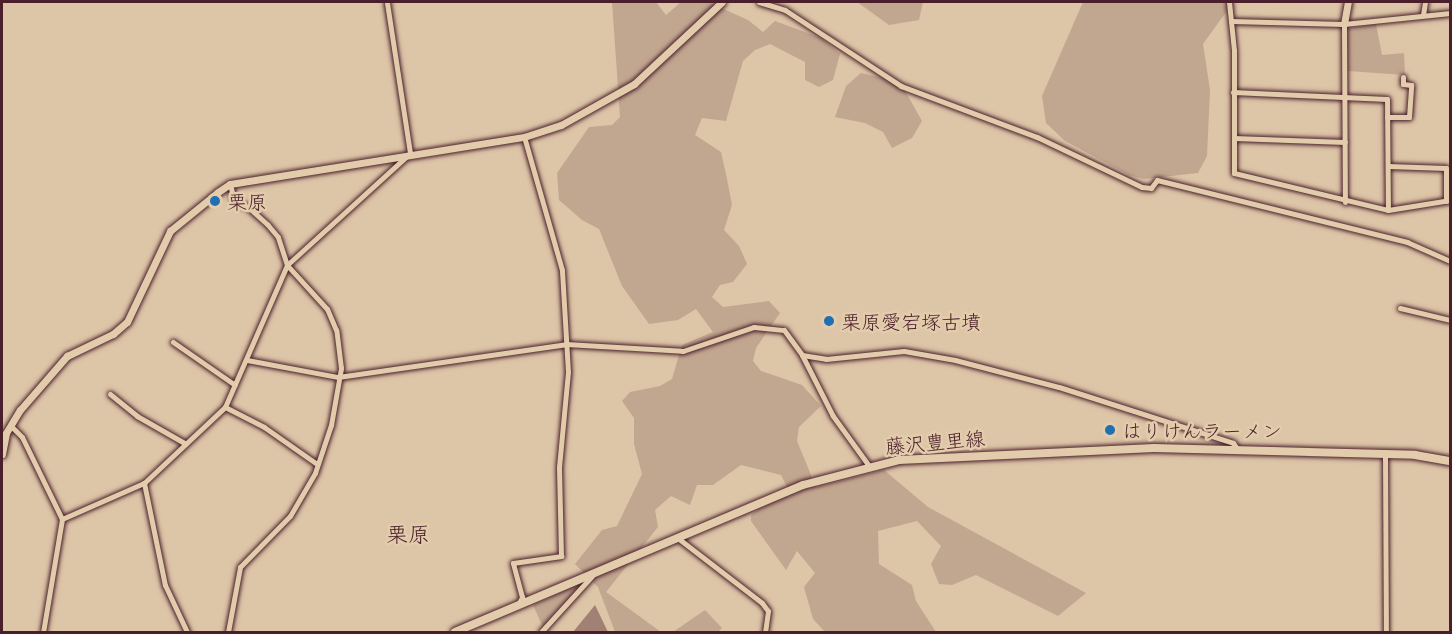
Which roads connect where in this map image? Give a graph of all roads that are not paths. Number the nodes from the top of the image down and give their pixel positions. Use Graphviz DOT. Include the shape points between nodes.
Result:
graph roads {
  1 [pos="387,2"];
  2 [pos="722,2"];
  3 [pos="759,2"];
  4 [pos="1229,2"];
  5 [pos="1347,2"];
  6 [pos="1425,2"];
  7 [pos="1450,13"];
  8 [pos="1423,15"];
  9 [pos="1231,21"];
  10 [pos="1344,24"];
  11 [pos="1403,77"];
  12 [pos="1233,92"];
  13 [pos="1344,96"];
  14 [pos="1387,117"];
  15 [pos="524,136"];
  16 [pos="1234,138"];
  17 [pos="1345,142"];
  18 [pos="410,153"];
  19 [pos="1388,166"];
  20 [pos="230,184"];
  21 [pos="1448,200"];
  22 [pos="1345,202"];
  23 [pos="1388,210"];
  24 [pos="1450,261"];
  25 [pos="288,265"];
  26 [pos="1400,308"];
  27 [pos="1450,320"];
  28 [pos="173,342"];
  29 [pos="566,344"];
  30 [pos="802,355"];
  31 [pos="247,360"];
  32 [pos="338,377"];
  33 [pos="235,385"];
  34 [pos="110,394"];
  35 [pos="225,407"];
  36 [pos="10,425"];
  37 [pos="186,444"];
  38 [pos="1238,450"];
  39 [pos="2,454"];
  40 [pos="1385,454"];
  41 [pos="1450,461"];
  42 [pos="317,464"];
  43 [pos="869,466"];
  44 [pos="144,483"];
  45 [pos="62,519"];
  46 [pos="679,539"];
  47 [pos="594,572"];
  48 [pos="519,603"];
  49 [pos="43,633"];
  50 [pos="187,633"];
  51 [pos="228,633"];
  52 [pos="455,633"];
  53 [pos="541,633"];
  54 [pos="765,633"];
  55 [pos="1386,633"];
  1 -- 18 [label="street"];
  2 -- 15 [label="street" via="620,95 561,125"];
  3 -- 24 [label="street" via="785,10 901,86 1037,137 1142,187 1151,188 1157,180 1180,185 1407,242"];
  4 -- 9 [label="street"];
  5 -- 10 [label="street"];
  6 -- 8 [label="street"];
  7 -- 8 [label="street"];
  8 -- 10 [label="street"];
  9 -- 10 [label="street"];
  9 -- 12 [label="street"];
  10 -- 13 [label="street"];
  11 -- 14 [label="street" via="1403,84 1411,85 1409,117"];
  12 -- 13 [label="street"];
  12 -- 16 [label="street"];
  13 -- 14 [label="street" via="1387,99"];
  13 -- 17 [label="street"];
  14 -- 19 [label="street"];
  15 -- 18 [label="street"];
  15 -- 29 [label="street" via="562,270 568,323"];
  16 -- 17 [label="street"];
  16 -- 22 [label="street" via="1234,173"];
  17 -- 22 [label="street"];
  18 -- 20 [label="street"];
  18 -- 25 [label="street"];
  19 -- 21 [label="street" via="1446,168"];
  19 -- 23 [label="street"];
  20 -- 25 [label="street" via="234,201 248,207 278,237"];
  20 -- 36 [label="street" via="170,231 127,322 113,334 60,362"];
  21 -- 23 [label="street"];
  22 -- 23 [label="street"];
  25 -- 31 [label="street"];
  25 -- 32 [label="street" via="327,309 341,352"];
  26 -- 27 [label="street"];
  28 -- 33 [label="street"];
  29 -- 30 [label="street" via="683,351 754,327 784,330"];
  29 -- 32 [label="street"];
  29 -- 48 [label="street" via="568,372 558,517 561,556 513,563 522,597"];
  30 -- 38 [label="street" via="826,359 904,351 955,360 1059,387 1233,443"];
  30 -- 43 [label="street" via="833,416"];
  31 -- 32 [label="street"];
  31 -- 33 [label="street"];
  32 -- 42 [label="street" via="331,425"];
  33 -- 35 [label="street"];
  34 -- 37 [label="street" via="137,416"];
  35 -- 37 [label="street"];
  35 -- 42 [label="street" via="264,427"];
  36 -- 39 [label="street"];
  36 -- 45 [label="street" via="22,437"];
  37 -- 44 [label="street"];
  38 -- 40 [label="main road, 藤沢豊里線"];
  38 -- 43 [label="main road, 藤沢豊里線" via="1154,448 957,454"];
  40 -- 41 [label="main road, 藤沢豊里線"];
  40 -- 55 [label="street"];
  42 -- 51 [label="street" via="290,516 240,567"];
  43 -- 46 [label="main road, 藤沢豊里線" via="803,485"];
  44 -- 45 [label="street"];
  44 -- 50 [label="street" via="165,585"];
  45 -- 49 [label="street"];
  46 -- 47 [label="main road, 藤沢豊里線"];
  46 -- 54 [label="street" via="762,603 768,611"];
  47 -- 48 [label="main road, 藤沢豊里線"];
  47 -- 53 [label="street"];
  48 -- 52 [label="main road, 藤沢豊里線"];
}
